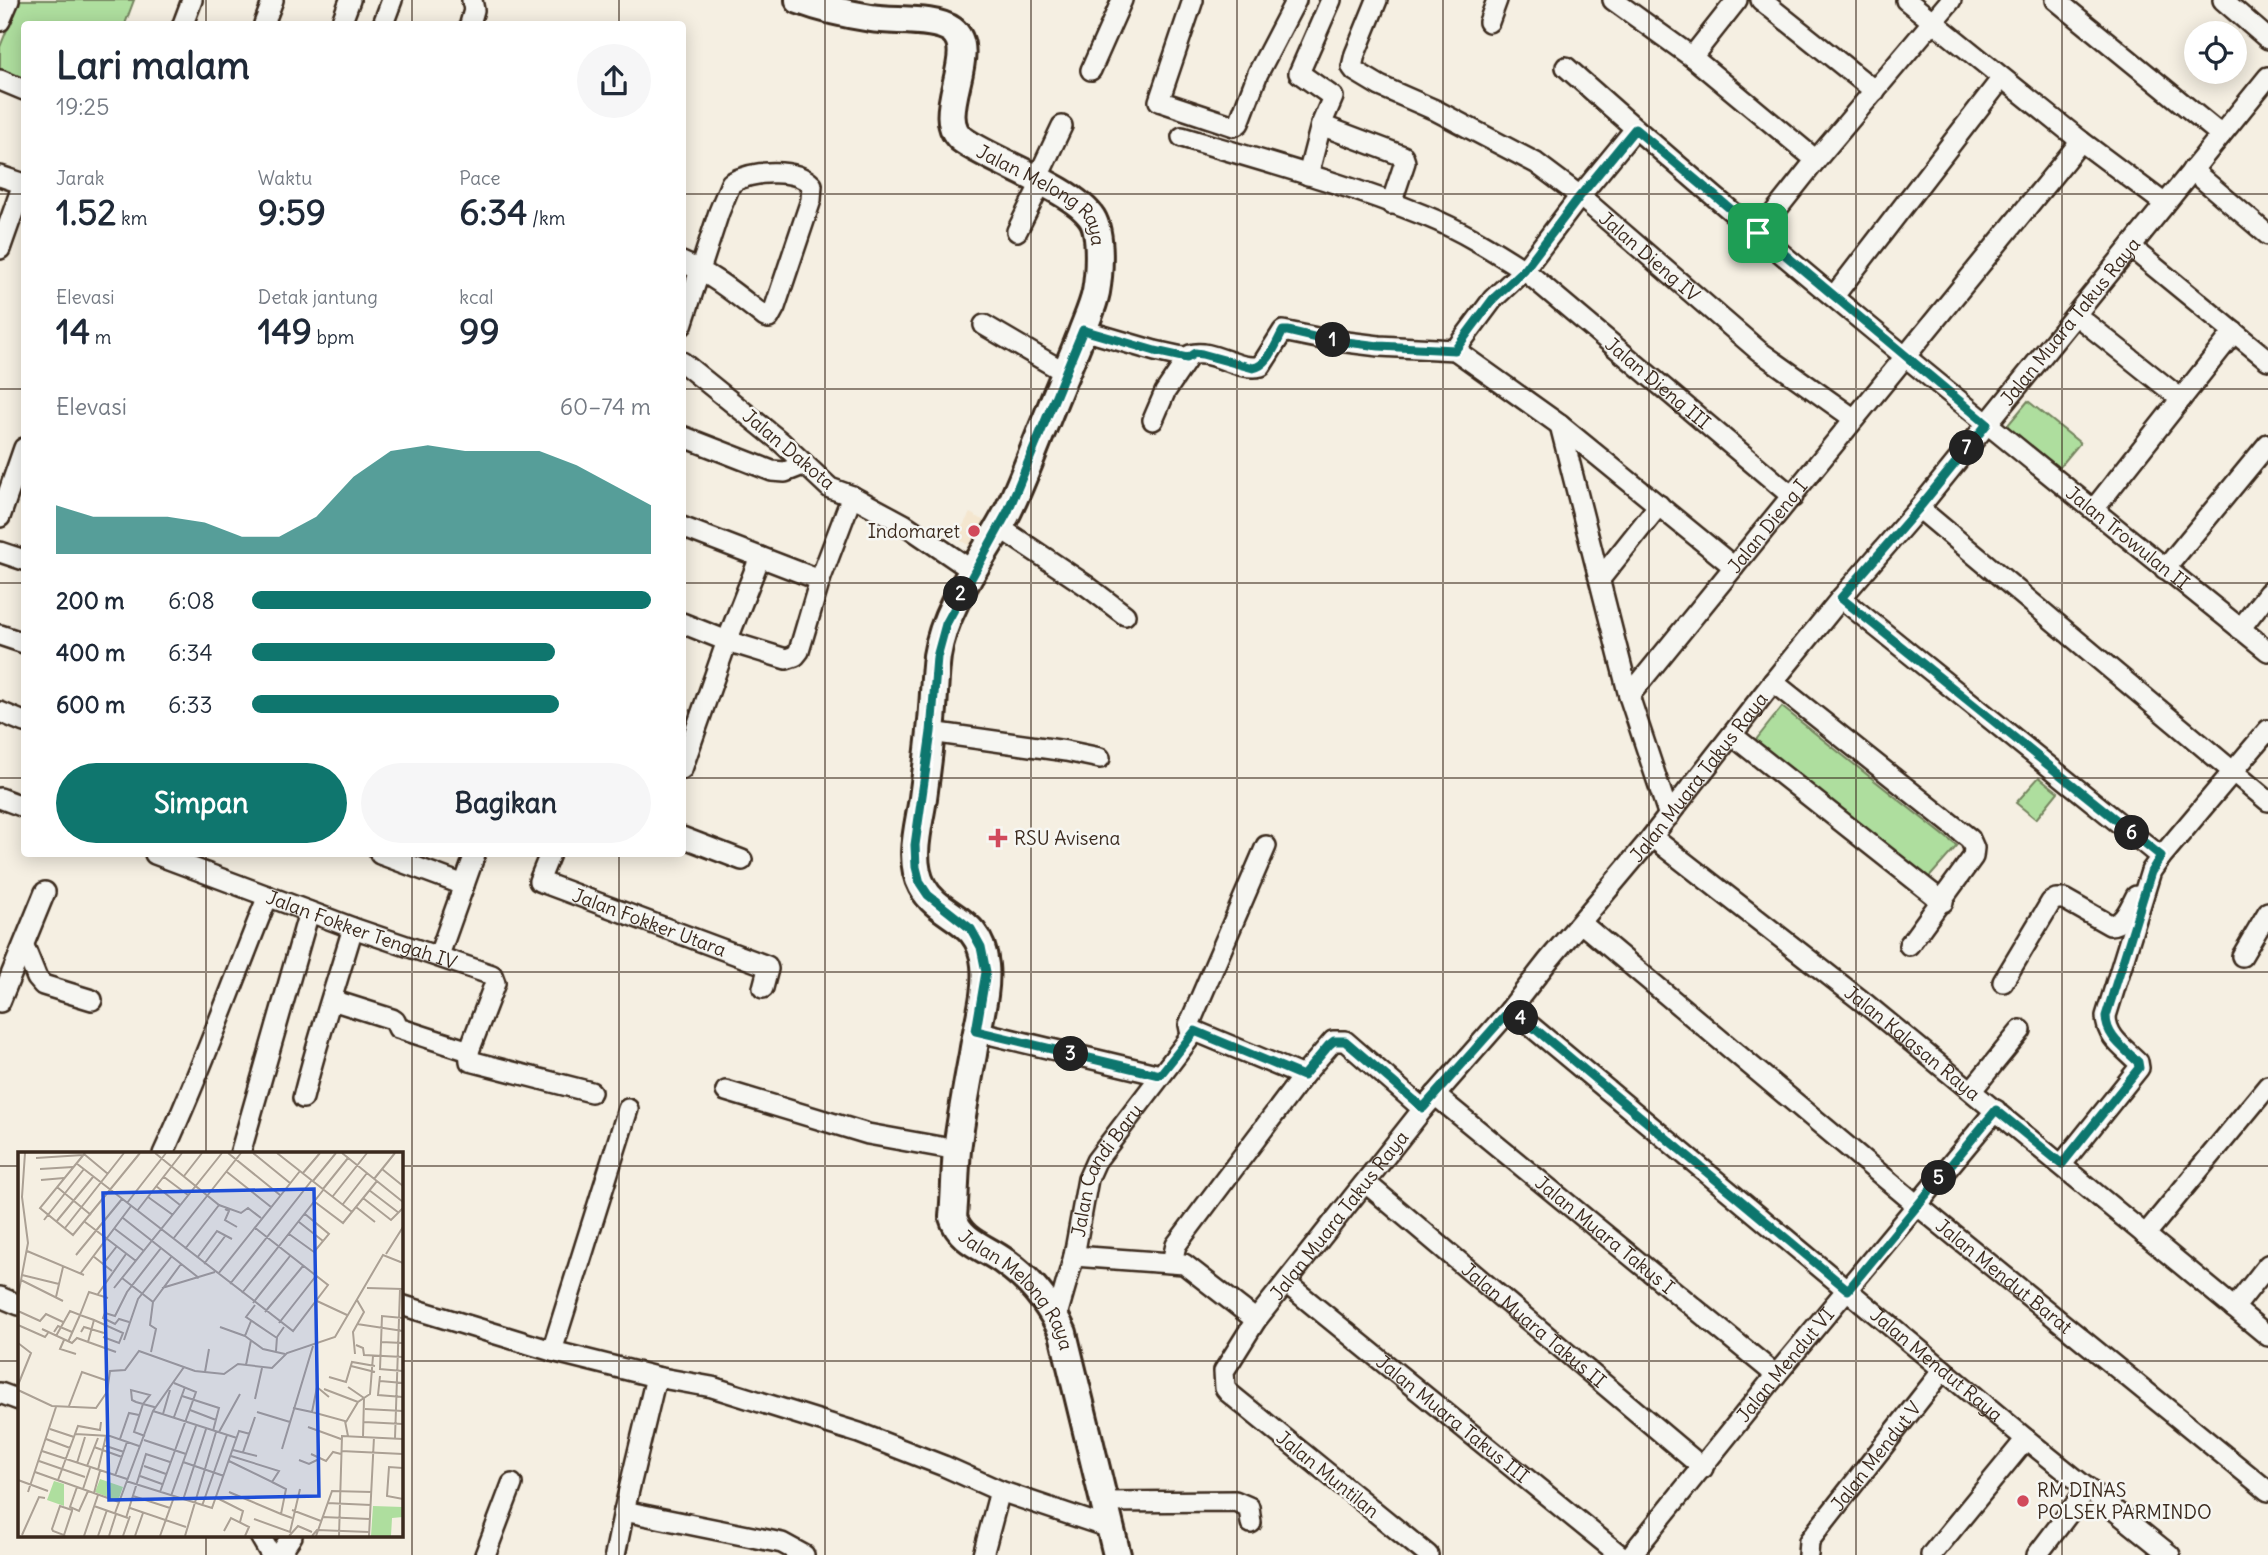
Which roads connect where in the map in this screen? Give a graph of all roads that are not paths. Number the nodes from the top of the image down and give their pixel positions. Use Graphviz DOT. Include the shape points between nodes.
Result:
graph roads {
  1 [pos="9,0"];
  2 [pos="192,0"];
  3 [pos="272,0"];
  4 [pos="350,0"];
  5 [pos="392,0"];
  6 [pos="472,0"];
  7 [pos="800,0"];
  8 [pos="1122,0"];
  9 [pos="1193,0"];
  10 [pos="1296,0"];
  11 [pos="1331,0"];
  12 [pos="1377,0"];
  13 [pos="1497,0"];
  14 [pos="1612,0"];
  15 [pos="1737,0"];
  16 [pos="1760,0"];
  17 [pos="1906,0"];
  18 [pos="1951,0"];
  19 [pos="2056,0"];
  20 [pos="2223,0"];
  21 [pos="879,10"];
  22 [pos="0,21"];
  23 [pos="184,21"];
  24 [pos="265,21"];
  25 [pos="342,21"];
  26 [pos="384,21"];
  27 [pos="471,21"];
  28 [pos="1489,22"];
  29 [pos="1933,23"];
  30 [pos="2268,39"];
  31 [pos="1692,57"];
  32 [pos="1566,67"];
  33 [pos="1091,70"];
  34 [pos="2268,77"];
  35 [pos="2002,78"];
  36 [pos="0,80"];
  37 [pos="21,89"];
  38 [pos="1875,91"];
  39 [pos="1321,125"];
  40 [pos="1062,126"];
  41 [pos="1635,129"];
  42 [pos="2221,135"];
  43 [pos="1182,137"];
  44 [pos="2081,141"];
  45 [pos="1816,160"];
  46 [pos="2192,170"];
  47 [pos="1308,175"];
  48 [pos="15,181"];
  49 [pos="1037,188"];
  50 [pos="1580,196"];
  51 [pos="1391,204"];
  52 [pos="2165,204"];
  53 [pos="0,216"];
  54 [pos="1017,231"];
  55 [pos="1758,233"];
  56 [pos="2267,233"];
  57 [pos="2132,245"];
  58 [pos="0,249"];
  59 [pos="691,265"];
  60 [pos="1524,270"];
  61 [pos="1834,296"];
  62 [pos="686,298"];
  63 [pos="2076,315"];
  64 [pos="984,325"];
  65 [pos="1083,330"];
  66 [pos="2234,332"];
  67 [pos="1455,350"];
  68 [pos="1905,356"];
  69 [pos="1187,358"];
  70 [pos="2268,360"];
  71 [pos="686,365"];
  72 [pos="1066,373"];
  73 [pos="2181,398"];
  74 [pos="1853,418"];
  75 [pos="1153,420"];
  76 [pos="1987,424"];
  77 [pos="1560,425"];
  78 [pos="686,438"];
  79 [pos="2268,444"];
  80 [pos="803,465"];
  81 [pos="16,466"];
  82 [pos="852,496"];
  83 [pos="1793,497"];
  84 [pos="1659,506"];
  85 [pos="1919,508"];
  86 [pos="2094,509"];
  87 [pos="0,517"];
  88 [pos="999,527"];
  89 [pos="686,529"];
  90 [pos="0,552"];
  91 [pos="760,557"];
  92 [pos="21,559"];
  93 [pos="1734,567"];
  94 [pos="2165,569"];
  95 [pos="973,571"];
  96 [pos="1600,579"];
  97 [pos="820,580"];
  98 [pos="2268,593"];
  99 [pos="1841,598"];
  100 [pos="1125,615"];
  101 [pos="686,625"];
  102 [pos="2240,629"];
  103 [pos="0,635"];
  104 [pos="727,641"];
  105 [pos="21,642"];
  106 [pos="2268,652"];
  107 [pos="1773,682"];
  108 [pos="1629,696"];
  109 [pos="0,712"];
  110 [pos="21,721"];
  111 [pos="2268,730"];
  112 [pos="931,732"];
  113 [pos="1732,735"];
  114 [pos="686,758"];
  115 [pos="1100,758"];
  116 [pos="2233,770"];
  117 [pos="0,798"];
  118 [pos="2268,801"];
  119 [pos="21,806"];
  120 [pos="1669,816"];
  121 [pos="1652,837"];
  122 [pos="686,839"];
  123 [pos="1266,846"];
  124 [pos="163,857"];
  125 [pos="388,857"];
  126 [pos="474,857"];
  127 [pos="549,857"];
  128 [pos="742,860"];
  129 [pos="2156,864"];
  130 [pos="464,886"];
  131 [pos="45,892"];
  132 [pos="268,897"];
  133 [pos="1942,902"];
  134 [pos="309,912"];
  135 [pos="2268,912"];
  136 [pos="1581,923"];
  137 [pos="353,928"];
  138 [pos="1909,945"];
  139 [pos="24,946"];
  140 [pos="439,956"];
  141 [pos="2242,956"];
  142 [pos="2003,982"];
  143 [pos="763,988"];
  144 [pos="92,1000"];
  145 [pos="332,1000"];
  146 [pos="0,1002"];
  147 [pos="1509,1011"];
  148 [pos="2021,1030"];
  149 [pos="976,1031"];
  150 [pos="1195,1031"];
  151 [pos="469,1051"];
  152 [pos="1160,1075"];
  153 [pos="1303,1076"];
  154 [pos="2268,1086"];
  155 [pos="1972,1090"];
  156 [pos="726,1091"];
  157 [pos="591,1092"];
  158 [pos="303,1098"];
  159 [pos="1429,1102"];
  160 [pos="628,1110"];
  161 [pos="1996,1110"];
  162 [pos="957,1150"];
  163 [pos="164,1152"];
  164 [pos="241,1152"];
  165 [pos="2062,1164"];
  166 [pos="1366,1183"];
  167 [pos="1917,1205"];
  168 [pos="2146,1235"];
  169 [pos="1074,1256"];
  170 [pos="1172,1262"];
  171 [pos="2268,1265"];
  172 [pos="1286,1283"];
  173 [pos="1848,1290"];
  174 [pos="0,1297"];
  175 [pos="18,1305"];
  176 [pos="402,1305"];
  177 [pos="2234,1308"];
  178 [pos="1056,1319"];
  179 [pos="1256,1320"];
  180 [pos="2268,1336"];
  181 [pos="552,1351"];
  182 [pos="1943,1370"];
  183 [pos="1776,1375"];
  184 [pos="656,1377"];
  185 [pos="0,1392"];
  186 [pos="18,1400"];
  187 [pos="2026,1439"];
  188 [pos="1703,1468"];
  189 [pos="512,1484"];
  190 [pos="2088,1488"];
  191 [pos="1000,1491"];
  192 [pos="2268,1491"];
  193 [pos="624,1511"];
  194 [pos="1107,1515"];
  195 [pos="1251,1523"];
  196 [pos="261,1538"];
  197 [pos="291,1538"];
  198 [pos="1809,1548"];
  199 [pos="271,1555"];
  200 [pos="279,1555"];
  201 [pos="485,1555"];
  202 [pos="615,1555"];
  203 [pos="804,1555"];
  204 [pos="983,1555"];
  205 [pos="1117,1555"];
  206 [pos="1428,1555"];
  207 [pos="1620,1555"];
  208 [pos="1631,1555"];
  209 [pos="1931,1555"];
  210 [pos="2037,1555"];
  211 [pos="2170,1555"];
  1 -- 22 [label="street"];
  2 -- 23 [label="street"];
  3 -- 24 [label="street"];
  4 -- 25 [label="street"];
  5 -- 26 [label="street"];
  6 -- 27 [label="street"];
  7 -- 21 [label="main road, Jalan Melong Raya" via="828,11"];
  8 -- 33 [label="street"];
  9 -- 10 [label="street" via="1159,101 1234,126"];
  11 -- 39 [label="street" via="1299,73 1333,97"];
  12 -- 50 [label="street, Jalan Dieng IV" via="1353,69 1535,163"];
  13 -- 28 [label="street"];
  14 -- 31 [label="street"];
  15 -- 31 [label="street"];
  16 -- 38 [label="street"];
  17 -- 29 [label="street"];
  18 -- 29 [label="street"];
  19 -- 42 [label="street"];
  20 -- 30 [label="street"];
  21 -- 49 [label="main road, Jalan Melong Raya" via="940,24 958,36 961,58 954,99 955,135"];
  29 -- 35 [label="street"];
  29 -- 38 [label="street"];
  31 -- 45 [label="street"];
  32 -- 41 [label="street, Jalan Trowulan II"];
  34 -- 42 [label="street, Jalan Muara Takus Raya"];
  35 -- 44 [label="street"];
  35 -- 61 [label="street"];
  36 -- 37 [label="street"];
  38 -- 45 [label="street"];
  39 -- 47 [label="street"];
  39 -- 51 [label="street" via="1403,156"];
  40 -- 49 [label="street"];
  41 -- 50 [label="street"];
  41 -- 55 [label="street, Jalan Trowulan II"];
  42 -- 46 [label="street, Jalan Muara Takus Raya"];
  43 -- 47 [label="street, Jalan Dieng III"];
  44 -- 52 [label="street"];
  44 -- 68 [label="street, Jalan Dieng I"];
  45 -- 55 [label="street"];
  46 -- 52 [label="street, Jalan Muara Takus Raya"];
  46 -- 56 [label="street"];
  47 -- 51 [label="street, Jalan Dieng III"];
  48 -- 53 [label="street"];
  48 -- 58 [label="street"];
  49 -- 54 [label="street"];
  49 -- 65 [label="main road, Jalan Melong Raya" via="1084,209 1095,225 1096,296"];
  50 -- 60 [label="street"];
  50 -- 74 [label="street, Jalan Dieng IV" via="1759,351"];
  51 -- 60 [label="street, Jalan Dieng III" via="1427,216"];
  52 -- 57 [label="street, Jalan Muara Takus Raya"];
  55 -- 61 [label="street, Jalan Trowulan II"];
  57 -- 63 [label="street, Jalan Muara Takus Raya"];
  57 -- 66 [label="street"];
  59 -- 59 [label="street" via="731,183 789,173 809,181 811,200 769,318"];
  59 -- 62 [label="street"];
  60 -- 67 [label="street" via="1493,299"];
  60 -- 83 [label="street, Jalan Dieng III"];
  61 -- 68 [label="street, Jalan Trowulan II"];
  63 -- 73 [label="street"];
  63 -- 76 [label="street, Jalan Muara Takus Raya"];
  64 -- 72 [label="street"];
  65 -- 69 [label="street"];
  65 -- 72 [label="main road, Jalan Melong Raya"];
  66 -- 70 [label="street"];
  66 -- 73 [label="street"];
  67 -- 69 [label="street" via="1368,345 1283,331 1261,366 1239,366 1195,353"];
  67 -- 77 [label="street"];
  68 -- 74 [label="street, Jalan Dieng I"];
  68 -- 76 [label="street, Jalan Trowulan II"];
  69 -- 75 [label="street"];
  71 -- 80 [label="street, Jalan Dakota"];
  72 -- 88 [label="main road, Jalan Melong Raya"];
  73 -- 86 [label="street"];
  74 -- 83 [label="street, Jalan Dieng I"];
  76 -- 85 [label="street, Jalan Muara Takus Raya"];
  76 -- 86 [label="street, Jalan Trowulan II"];
  77 -- 84 [label="street"];
  77 -- 96 [label="street"];
  78 -- 80 [label="street" via="772,471"];
  79 -- 94 [label="street"];
  80 -- 82 [label="street, Jalan Dakota" via="830,488"];
  81 -- 87 [label="street"];
  82 -- 95 [label="street, Jalan Dakota" via="904,524"];
  82 -- 97 [label="street"];
  83 -- 93 [label="street, Jalan Dieng I"];
  84 -- 93 [label="street"];
  84 -- 96 [label="street"];
  85 -- 99 [label="street, Jalan Muara Takus Raya"];
  85 -- 116 [label="street"];
  86 -- 94 [label="street, Jalan Trowulan II"];
  88 -- 95 [label="main road, Jalan Melong Raya"];
  88 -- 100 [label="street"];
  89 -- 91 [label="street"];
  90 -- 92 [label="street"];
  91 -- 97 [label="street"];
  91 -- 104 [label="street"];
  93 -- 108 [label="street, Jalan Dieng I"];
  94 -- 102 [label="street, Jalan Trowulan II"];
  95 -- 112 [label="main road, Jalan Melong Raya" via="940,642"];
  96 -- 108 [label="street"];
  97 -- 104 [label="street" via="795,656 786,659"];
  98 -- 102 [label="street"];
  99 -- 107 [label="street, Jalan Muara Takus Raya"];
  99 -- 129 [label="street"];
  101 -- 104 [label="street"];
  102 -- 106 [label="street, Jalan Trowulan II"];
  103 -- 105 [label="street"];
  104 -- 114 [label="street"];
  107 -- 113 [label="street, Jalan Muara Takus Raya"];
  107 -- 133 [label="street" via="1970,839 1973,857"];
  108 -- 120 [label="street"];
  109 -- 110 [label="street"];
  111 -- 116 [label="street"];
  112 -- 115 [label="street"];
  112 -- 149 [label="main road, Jalan Melong Raya" via="916,867 928,895 971,929 981,947 986,972"];
  113 -- 120 [label="street, Jalan Muara Takus Raya"];
  113 -- 133 [label="street"];
  116 -- 118 [label="street"];
  116 -- 129 [label="street"];
  117 -- 119 [label="street"];
  120 -- 121 [label="street, Jalan Muara Takus Raya"];
  121 -- 136 [label="street, Jalan Muara Takus Raya"];
  121 -- 155 [label="street, Jalan Kalasan Raya"];
  122 -- 128 [label="street"];
  123 -- 150 [label="street" via="1189,1026"];
  124 -- 132 [label="street, Jalan Fokker Tengah IV"];
  125 -- 130 [label="street"];
  126 -- 130 [label="street"];
  127 -- 143 [label="street, Jalan Fokker Utara" via="539,881 767,966"];
  129 -- 142 [label="street" via="2115,925 2064,899 2051,902"];
  129 -- 165 [label="street" via="2106,1016 2111,1036 2139,1068"];
  130 -- 140 [label="street"];
  131 -- 139 [label="street"];
  132 -- 134 [label="street, Jalan Fokker Tengah IV"];
  132 -- 163 [label="street"];
  133 -- 138 [label="street"];
  134 -- 137 [label="street, Jalan Fokker Tengah IV"];
  134 -- 164 [label="street"];
  135 -- 141 [label="street"];
  136 -- 147 [label="street, Jalan Muara Takus Raya"];
  136 -- 167 [label="street, Jalan Mendut Barat"];
  137 -- 140 [label="street, Jalan Fokker Tengah IV"];
  137 -- 145 [label="street"];
  139 -- 144 [label="street" via="43,985"];
  139 -- 146 [label="street"];
  140 -- 151 [label="street, Jalan Fokker Tengah IV" via="495,980"];
  145 -- 151 [label="street"];
  145 -- 158 [label="street"];
  147 -- 159 [label="street, Jalan Muara Takus Raya"];
  147 -- 173 [label="street, Jalan Mendut Raya"];
  148 -- 155 [label="street"];
  149 -- 152 [label="street"];
  149 -- 162 [label="main road, Jalan Melong Raya"];
  150 -- 152 [label="street, Jalan Candi Baru"];
  150 -- 153 [label="street"];
  151 -- 157 [label="street" via="470,1061 475,1063"];
  152 -- 169 [label="street, Jalan Candi Baru" via="1096,1161 1088,1179"];
  153 -- 159 [label="street, Jalan Muara Takus I" via="1329,1045 1345,1041"];
  153 -- 170 [label="street" via="1176,1245"];
  154 -- 168 [label="street"];
  155 -- 161 [label="street, Jalan Kalasan Raya"];
  156 -- 162 [label="street" via="869,1134"];
  159 -- 166 [label="street, Jalan Muara Takus Raya"];
  159 -- 183 [label="street, Jalan Muara Takus I"];
  160 -- 181 [label="street"];
  161 -- 165 [label="street, Jalan Kalasan Raya"];
  161 -- 167 [label="street, Jalan Mendut VI"];
  162 -- 178 [label="main road, Jalan Melong Raya" via="956,1227 1023,1277"];
  165 -- 168 [label="street, Jalan Kalasan Raya"];
  166 -- 172 [label="street, Jalan Muara Takus Raya"];
  166 -- 188 [label="street, Jalan Muara Takus II"];
  167 -- 173 [label="street, Jalan Mendut VI"];
  167 -- 192 [label="street, Jalan Mendut Barat"];
  168 -- 177 [label="street, Jalan Kalasan Raya"];
  169 -- 170 [label="street, Jalan Muara Takus Raya"];
  169 -- 178 [label="street, Jalan Candi Baru"];
  170 -- 179 [label="street, Jalan Muara Takus Raya" via="1184,1264"];
  171 -- 177 [label="street"];
  172 -- 179 [label="street, Jalan Muara Takus Raya"];
  172 -- 207 [label="street, Jalan Muara Takus III"];
  173 -- 182 [label="street, Jalan Mendut Raya"];
  173 -- 183 [label="street, Jalan Mendut VI"];
  174 -- 175 [label="street"];
  176 -- 181 [label="street"];
  177 -- 180 [label="street, Jalan Kalasan Raya"];
  178 -- 194 [label="main road, Jalan Melong Raya"];
  179 -- 206 [label="street, Jalan Muntilan" via="1224,1371 1225,1388"];
  181 -- 184 [label="street"];
  182 -- 187 [label="street, Jalan Mendut Raya"];
  182 -- 198 [label="street, Jalan Mendut V"];
  183 -- 188 [label="street, Jalan Mendut VI"];
  184 -- 191 [label="street" via="712,1387 859,1433"];
  184 -- 193 [label="street"];
  185 -- 186 [label="street"];
  187 -- 190 [label="street, Jalan Mendut Raya"];
  187 -- 209 [label="street"];
  188 -- 208 [label="street, Jalan Mendut VI"];
  189 -- 201 [label="street"];
  190 -- 210 [label="street"];
  190 -- 211 [label="street, Jalan Mendut Raya"];
  191 -- 194 [label="street"];
  191 -- 204 [label="street"];
  193 -- 202 [label="street"];
  193 -- 203 [label="street" via="782,1543"];
  194 -- 195 [label="street" via="1235,1501 1249,1507"];
  194 -- 205 [label="main road, Jalan Melong Raya"];
  196 -- 199 [label="street"];
  197 -- 200 [label="street"];
}
